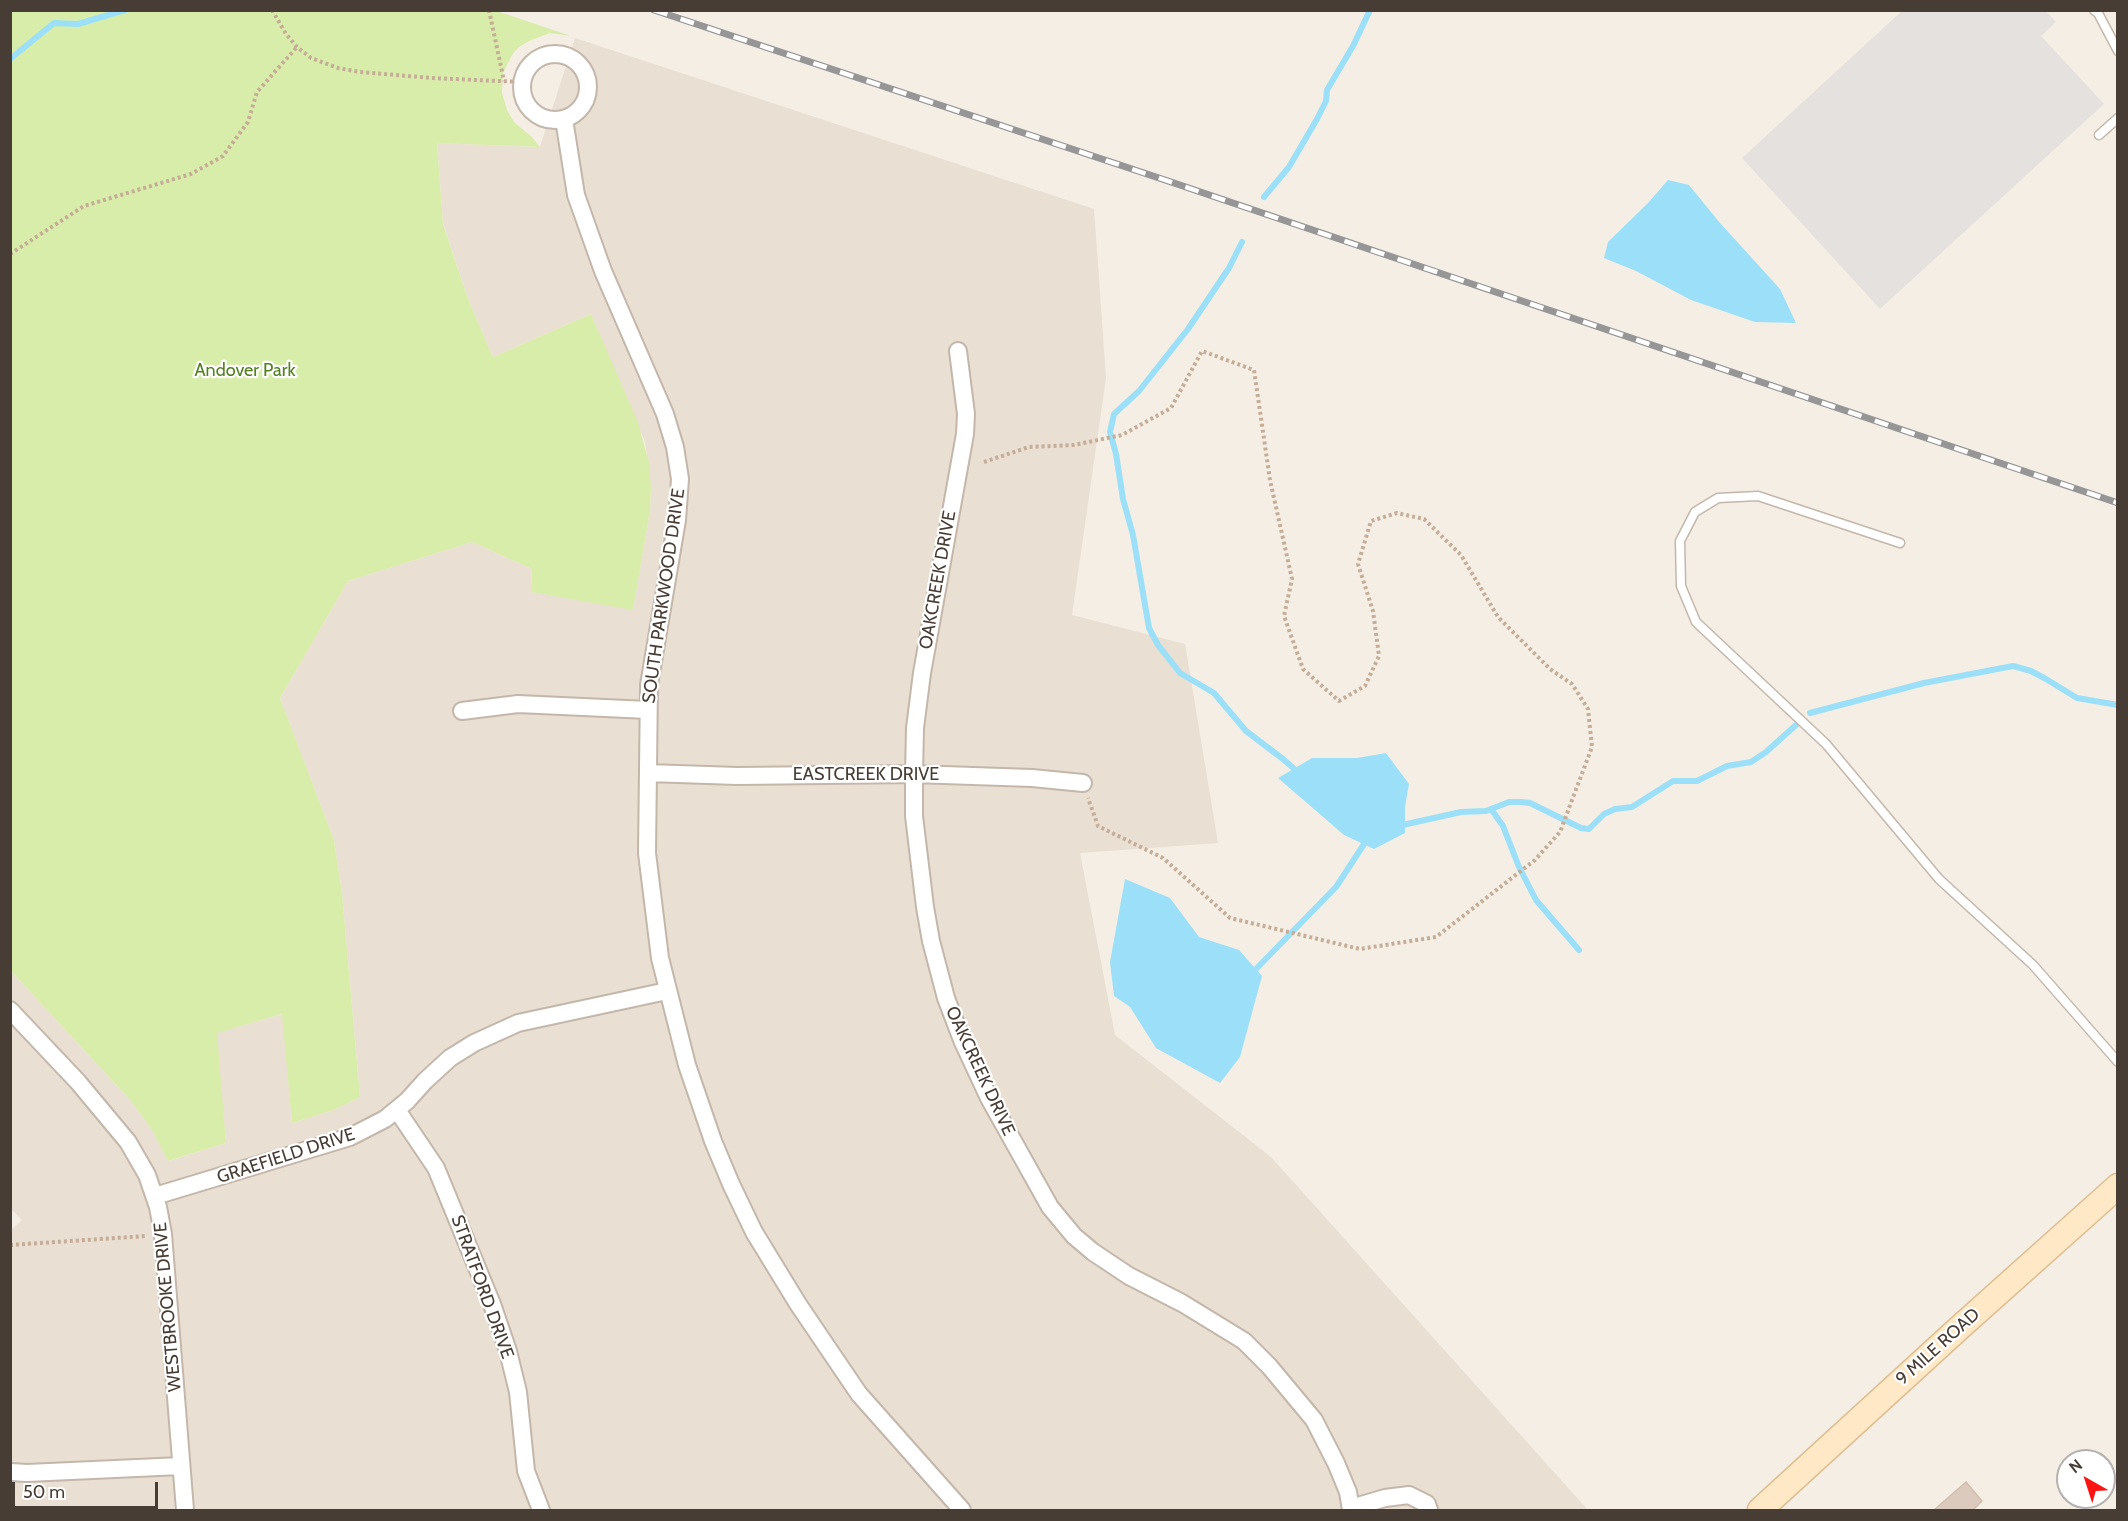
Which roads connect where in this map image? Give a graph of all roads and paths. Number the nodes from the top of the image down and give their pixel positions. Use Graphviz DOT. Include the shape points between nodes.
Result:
graph roads {
  1 [pos="272,10"];
  2 [pos="489,10"];
  3 [pos="2094,10"];
  4 [pos="297,47"];
  5 [pos="2118,51"];
  6 [pos="504,81"];
  7 [pos="522,82"];
  8 [pos="2118,118"];
  9 [pos="564,119"];
  10 [pos="2099,135"];
  11 [pos="10,254"];
  12 [pos="958,351"];
  13 [pos="984,462"];
  14 [pos="1900,543"];
  15 [pos="648,710"];
  16 [pos="462,711"];
  17 [pos="648,773"];
  18 [pos="914,774"];
  19 [pos="1083,783"];
  20 [pos="667,991"];
  21 [pos="10,1010"];
  22 [pos="2118,1062"];
  23 [pos="397,1110"];
  24 [pos="2118,1186"];
  25 [pos="154,1196"];
  26 [pos="163,1234"];
  27 [pos="10,1245"];
  28 [pos="182,1466"];
  29 [pos="10,1472"];
  30 [pos="1351,1509"];
  31 [pos="185,1510"];
  32 [pos="541,1510"];
  33 [pos="962,1510"];
  34 [pos="1430,1510"];
  35 [pos="1760,1510"];
  1 -- 4 [label="path"];
  2 -- 6 [label="path"];
  3 -- 5 [label="lane"];
  4 -- 6 [label="path" via="311,58 360,72"];
  4 -- 11 [label="path" via="257,92 248,123 223,156 191,174 84,206"];
  6 -- 7 [label="path"];
  7 -- 9 [label="street" via="526,103 533,112 543,118"];
  7 -- 9 [label="street" via="533,63 552,54 573,59 581,66 587,75 587,97 582,107"];
  8 -- 10 [label="lane"];
  9 -- 15 [label="street, SOUTH PARKWOOD DRIVE" via="576,195 603,271 665,414 680,479"];
  12 -- 18 [label="street, OAKCREEK DRIVE" via="965,434 922,672"];
  13 -- 19 [label="path" via="1029,447 1074,445 1122,435 1171,408 1202,351 1254,370 1270,480 1292,579 1284,616 1303,669 1339,700 1365,686 1379,656 1373,611 1358,564 1371,521 1397,513 1424,519 1461,555 1498,617 1550,669 1572,684 1588,709 1592,747 1560,832 1535,860 1436,937 1360,949 1230,918 1163,858 1098,826"];
  14 -- 22 [label="lane" via="1758,496 1718,498 1695,512 1680,541 1682,586 1696,622 1826,744 1939,879 2033,965"];
  15 -- 16 [label="street" via="518,704"];
  15 -- 17 [label="street, SOUTH PARKWOOD DRIVE"];
  17 -- 18 [label="street, EASTCREEK DRIVE"];
  17 -- 20 [label="street, SOUTH PARKWOOD DRIVE" via="647,852"];
  18 -- 19 [label="street, EASTCREEK DRIVE"];
  18 -- 30 [label="street, OAKCREEK DRIVE" via="914,816 925,907 946,998 989,1098 1038,1187 1074,1236 1093,1252 1244,1341 1261,1358 1314,1420 1336,1463"];
  20 -- 23 [label="street, GRAEFIELD DRIVE" via="518,1023 450,1058"];
  20 -- 33 [label="street, SOUTH PARKWOOD DRIVE" via="699,1104 754,1232 859,1394"];
  21 -- 25 [label="street, WESTBROOKE DRIVE" via="128,1142"];
  23 -- 25 [label="street, GRAEFIELD DRIVE" via="350,1137"];
  23 -- 32 [label="street, STRATFORD DRIVE" via="436,1168 492,1304 518,1392 526,1471"];
  24 -- 35 [label="street, 9 MILE ROAD"];
  25 -- 26 [label="street, WESTBROOKE DRIVE"];
  26 -- 27 [label="path"];
  26 -- 28 [label="street, WESTBROOKE DRIVE"];
  28 -- 29 [label="street"];
  28 -- 31 [label="street, WESTBROOKE DRIVE"];
  30 -- 34 [label="street, OAKCREEK DRIVE" via="1409,1495 1427,1504"];
}
